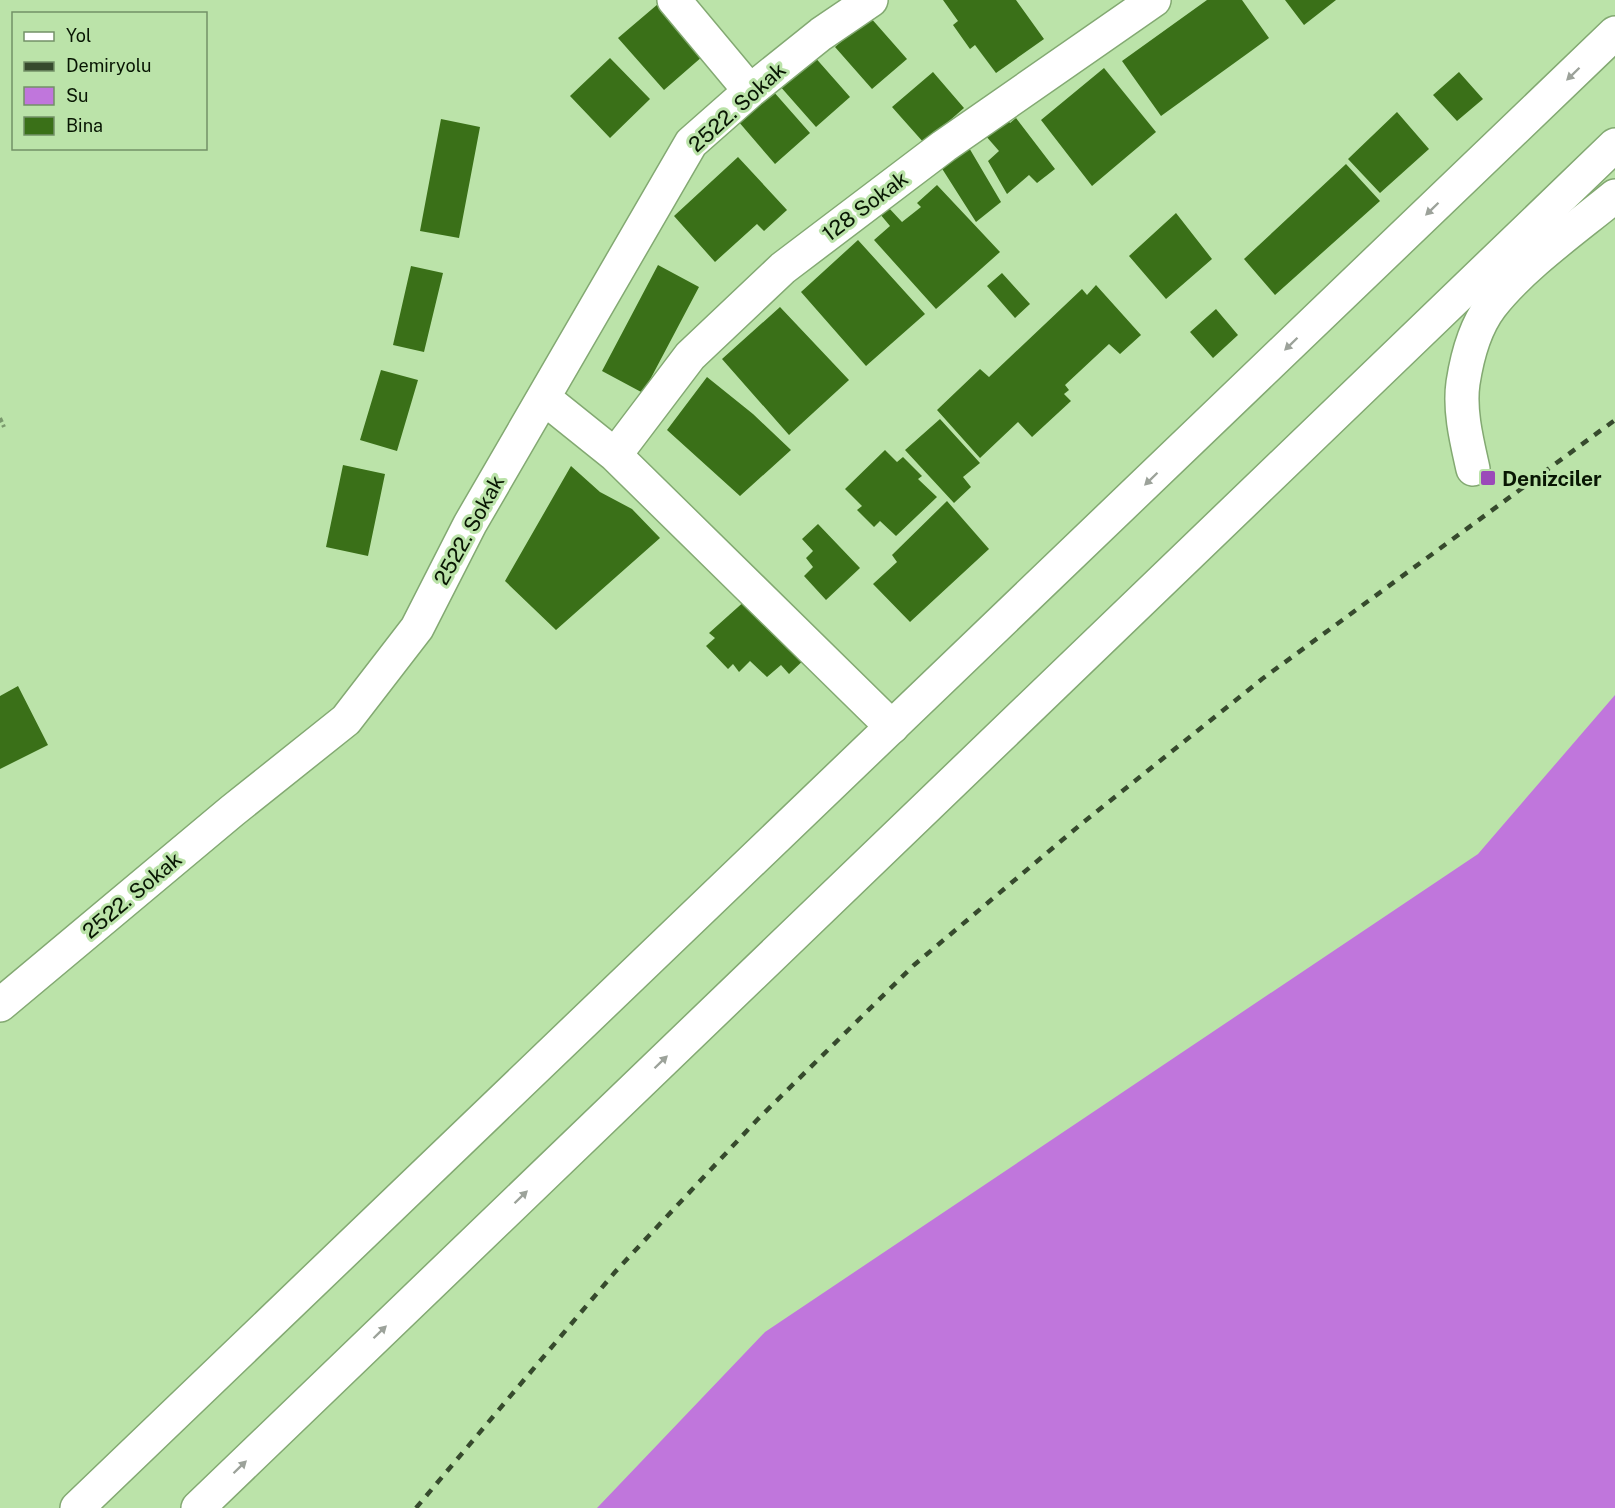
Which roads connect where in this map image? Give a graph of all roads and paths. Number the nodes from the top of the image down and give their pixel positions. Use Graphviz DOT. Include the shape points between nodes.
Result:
graph roads {
  1 [pos="674,0"];
  2 [pos="871,0"];
  3 [pos="1154,0"];
  4 [pos="1615,33"];
  5 [pos="750,91"];
  6 [pos="1615,145"];
  7 [pos="1615,196"];
  8 [pos="544,398"];
  9 [pos="0,418"];
  10 [pos="4,427"];
  11 [pos="615,455"];
  12 [pos="1473,469"];
  13 [pos="892,727"];
  14 [pos="0,1005"];
  15 [pos="77,1508"];
  16 [pos="198,1508"];
  1 -- 5 [label="main road"];
  2 -- 5 [label="main road, 2522. Sokak"];
  3 -- 11 [label="main road, 128 Sokak" via="944,146 783,268 690,356"];
  4 -- 13 [label="main road, one-way"];
  5 -- 8 [label="main road, 2522. Sokak" via="691,143"];
  16 -- 6 [label="main road, one-way"];
  7 -- 12 [label="main road" via="1518,277 1490,307 1471,344 1462,385"];
  8 -- 11 [label="main road"];
  8 -- 14 [label="main road, 2522. Sokak" via="470,524 417,628 346,720"];
  9 -- 10 [label="path"];
  11 -- 13 [label="main road"];
  13 -- 15 [label="main road"];
}
